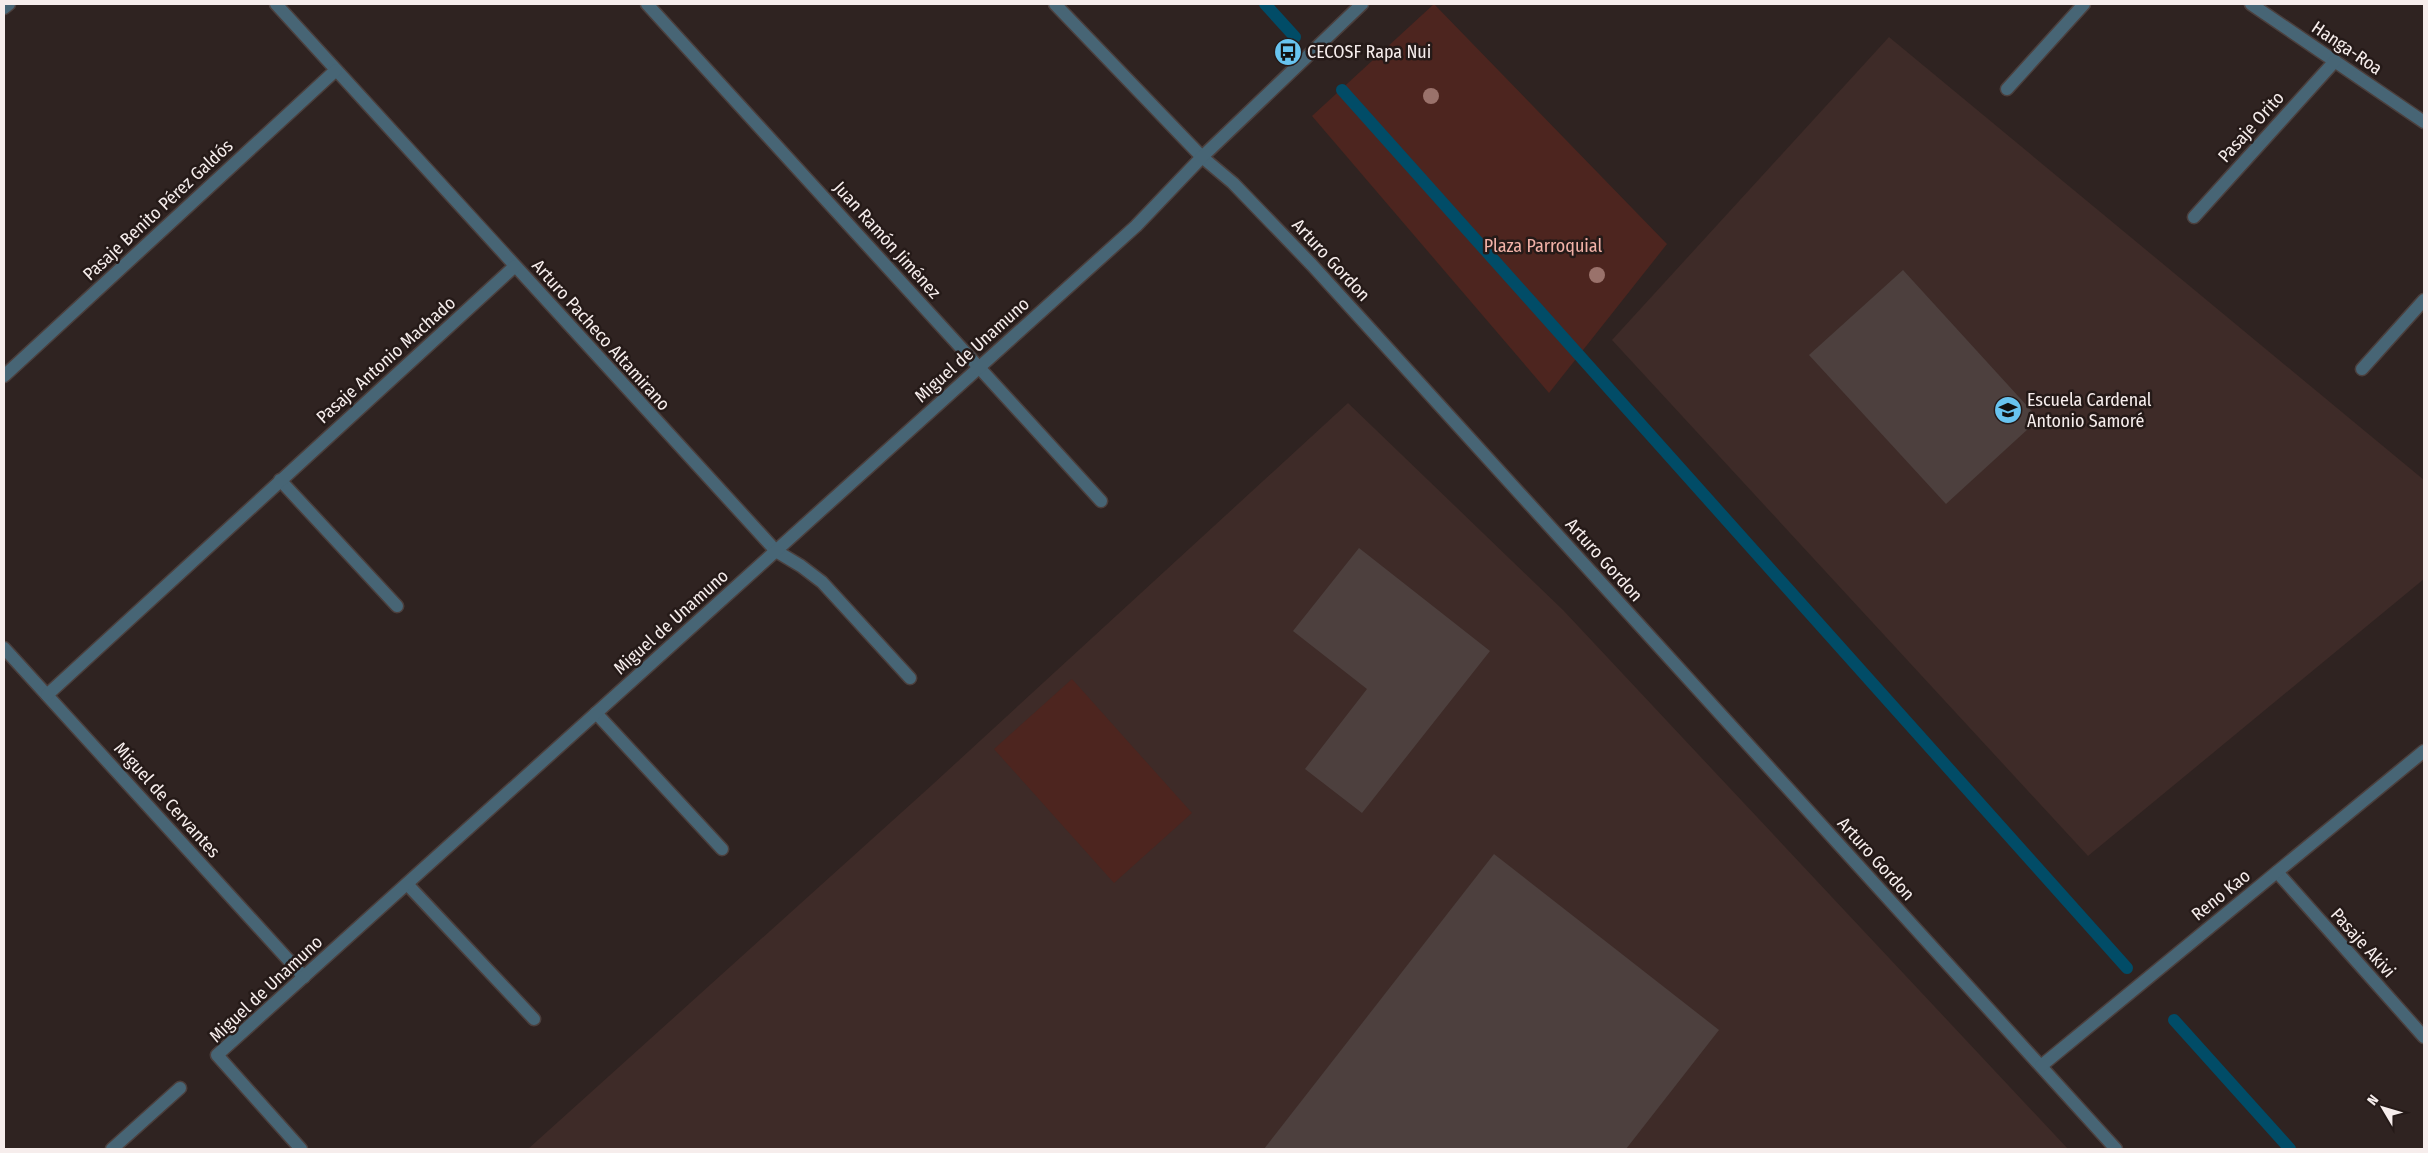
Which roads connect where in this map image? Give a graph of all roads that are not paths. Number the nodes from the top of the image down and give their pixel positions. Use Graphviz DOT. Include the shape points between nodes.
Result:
graph roads {
  1 [pos="9,4"];
  2 [pos="276,4"];
  3 [pos="647,4"];
  4 [pos="1055,4"];
  5 [pos="1362,4"];
  6 [pos="2084,4"];
  7 [pos="2251,4"];
  8 [pos="4,8"];
  9 [pos="2335,61"];
  10 [pos="336,70"];
  11 [pos="2007,89"];
  12 [pos="2424,122"];
  13 [pos="1202,157"];
  14 [pos="2194,217"];
  15 [pos="515,266"];
  16 [pos="2424,300"];
  17 [pos="980,368"];
  18 [pos="2362,369"];
  19 [pos="4,376"];
  20 [pos="280,480"];
  21 [pos="1100,500"];
  22 [pos="776,551"];
  23 [pos="397,606"];
  24 [pos="4,648"];
  25 [pos="910,678"];
  26 [pos="47,695"];
  27 [pos="596,713"];
  28 [pos="2424,751"];
  29 [pos="722,849"];
  30 [pos="2277,872"];
  31 [pos="407,884"];
  32 [pos="304,977"];
  33 [pos="534,1019"];
  34 [pos="2420,1023"];
  35 [pos="2424,1038"];
  36 [pos="2040,1066"];
  37 [pos="180,1088"];
  38 [pos="112,1149"];
  39 [pos="302,1149"];
  40 [pos="2116,1149"];
  1 -- 8 [label="street"];
  2 -- 10 [label="street, Arturo Pacheco Altamirano"];
  3 -- 17 [label="street, Juan Ramón Jiménez"];
  4 -- 13 [label="street, Arturo Gordon"];
  5 -- 13 [label="street, Miguel de Unamuno"];
  6 -- 11 [label="street"];
  7 -- 9 [label="street, Hanga-Roa"];
  9 -- 12 [label="street, Hanga-Roa"];
  9 -- 14 [label="street, Pasaje Orito"];
  10 -- 15 [label="street, Arturo Pacheco Altamirano"];
  10 -- 19 [label="street, Pasaje Benito Pérez Galdós"];
  13 -- 17 [label="street, Miguel de Unamuno" via="1136,226"];
  13 -- 36 [label="street, Arturo Gordon" via="1239,189 1312,265"];
  15 -- 20 [label="street, Pasaje Antonio Machado"];
  15 -- 22 [label="street, Arturo Pacheco Altamirano"];
  16 -- 18 [label="street"];
  17 -- 21 [label="street, Juan Ramón Jiménez"];
  17 -- 22 [label="street, Miguel de Unamuno"];
  20 -- 23 [label="street"];
  20 -- 26 [label="street, Pasaje Antonio Machado"];
  22 -- 25 [label="street, Arturo Pacheco Altamirano" via="822,582"];
  22 -- 27 [label="street, Miguel de Unamuno"];
  24 -- 26 [label="street, Miguel de Cervantes"];
  26 -- 32 [label="street, Miguel de Cervantes"];
  27 -- 29 [label="street"];
  27 -- 31 [label="street, Miguel de Unamuno"];
  28 -- 30 [label="street, Reno Kao"];
  30 -- 34 [label="street, Pasaje Akivi"];
  30 -- 36 [label="street, Reno Kao"];
  31 -- 32 [label="street, Miguel de Unamuno"];
  31 -- 33 [label="street"];
  32 -- 39 [label="street, Miguel de Unamuno" via="217,1054"];
  34 -- 35 [label="street, Pasaje Akivi"];
  36 -- 40 [label="street, Arturo Gordon"];
  37 -- 38 [label="street"];
}
